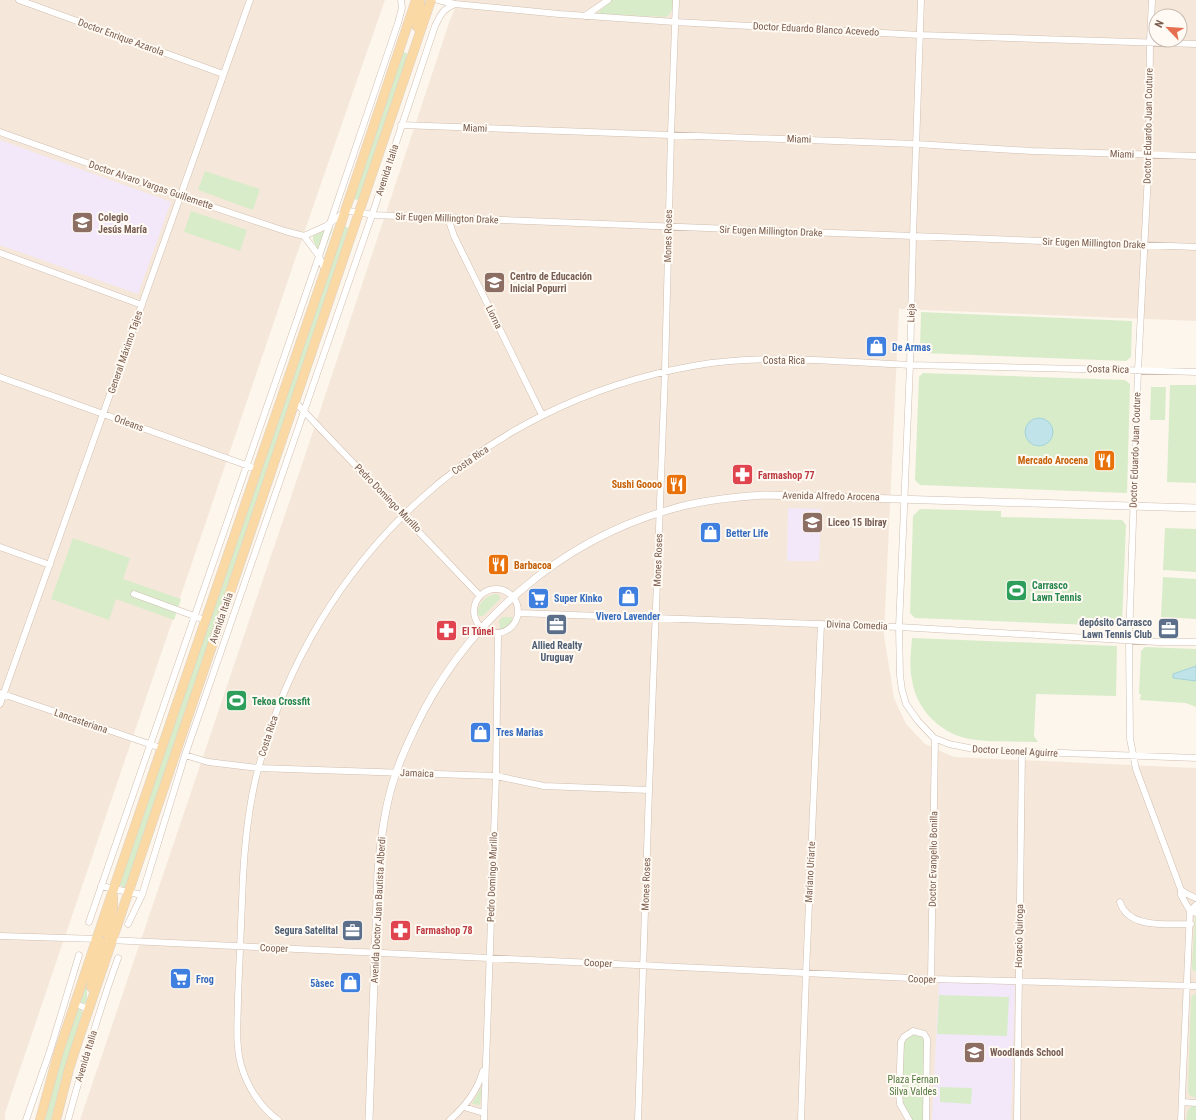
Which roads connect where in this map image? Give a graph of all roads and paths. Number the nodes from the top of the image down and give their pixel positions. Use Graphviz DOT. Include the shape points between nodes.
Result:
graph roads {
  1 [pos="19,0"];
  2 [pos="250,0"];
  3 [pos="401,0"];
  4 [pos="416,0"];
  5 [pos="420,0"];
  6 [pos="431,0"];
  7 [pos="438,0"];
  8 [pos="608,0"];
  9 [pos="676,0"];
  10 [pos="921,0"];
  11 [pos="455,2"];
  12 [pos="585,16"];
  13 [pos="675,22"];
  14 [pos="920,35"];
  15 [pos="1148,42"];
  16 [pos="400,46"];
  17 [pos="1150,48"];
  18 [pos="414,50"];
  19 [pos="223,74"];
  20 [pos="401,125"];
  21 [pos="0,132"];
  22 [pos="671,134"];
  23 [pos="916,144"];
  24 [pos="1149,154"];
  25 [pos="1196,156"];
  26 [pos="180,196"];
  27 [pos="346,211"];
  28 [pos="360,212"];
  29 [pos="372,215"];
  30 [pos="448,218"];
  31 [pos="330,223"];
  32 [pos="669,227"];
  33 [pos="304,236"];
  34 [pos="913,236"];
  35 [pos="1144,245"];
  36 [pos="1196,247"];
  37 [pos="0,253"];
  38 [pos="319,256"];
  39 [pos="325,271"];
  40 [pos="142,305"];
  41 [pos="294,328"];
  42 [pos="305,331"];
  43 [pos="315,344"];
  44 [pos="326,347"];
  45 [pos="910,365"];
  46 [pos="1138,370"];
  47 [pos="665,372"];
  48 [pos="1196,372"];
  49 [pos="0,377"];
  50 [pos="295,402"];
  51 [pos="304,411"];
  52 [pos="104,414"];
  53 [pos="542,415"];
  54 [pos="247,466"];
  55 [pos="257,469"];
  56 [pos="904,498"];
  57 [pos="1134,506"];
  58 [pos="1196,508"];
  59 [pos="660,513"];
  60 [pos="403,514"];
  61 [pos="0,547"];
  62 [pos="50,564"];
  63 [pos="134,594"];
  64 [pos="480,596"];
  65 [pos="513,597"];
  66 [pos="497,612"];
  67 [pos="518,613"];
  68 [pos="195,616"];
  69 [pos="656,618"];
  70 [pos="205,620"];
  71 [pos="821,624"];
  72 [pos="899,626"];
  73 [pos="481,628"];
  74 [pos="498,633"];
  75 [pos="1129,640"];
  76 [pos="1196,642"];
  77 [pos="183,650"];
  78 [pos="194,654"];
  79 [pos="2,694"];
  80 [pos="0,704"];
  81 [pos="935,739"];
  82 [pos="150,745"];
  83 [pos="161,748"];
  84 [pos="1022,752"];
  85 [pos="185,755"];
  86 [pos="1133,755"];
  87 [pos="1196,758"];
  88 [pos="258,768"];
  89 [pos="396,773"];
  90 [pos="496,776"];
  91 [pos="649,790"];
  92 [pos="118,837"];
  93 [pos="131,841"];
  94 [pos="111,859"];
  95 [pos="123,862"];
  96 [pos="102,886"];
  97 [pos="114,889"];
  98 [pos="1181,890"];
  99 [pos="128,892"];
  100 [pos="142,895"];
  101 [pos="1196,898"];
  102 [pos="1120,902"];
  103 [pos="96,903"];
  104 [pos="108,905"];
  105 [pos="1196,905"];
  106 [pos="1193,912"];
  107 [pos="89,922"];
  108 [pos="128,924"];
  109 [pos="1191,924"];
  110 [pos="0,936"];
  111 [pos="96,939"];
  112 [pos="112,940"];
  113 [pos="240,947"];
  114 [pos="375,952"];
  115 [pos="79,955"];
  116 [pos="118,958"];
  117 [pos="490,958"];
  118 [pos="643,966"];
  119 [pos="806,973"];
  120 [pos="931,979"];
  121 [pos="72,981"];
  122 [pos="1019,981"];
  123 [pos="82,984"];
  124 [pos="1188,986"];
  125 [pos="1196,986"];
  126 [pos="96,989"];
  127 [pos="105,993"];
  128 [pos="75,1004"];
  129 [pos="90,1005"];
  130 [pos="54,1052"];
  131 [pos="486,1063"];
  132 [pos="42,1074"];
  133 [pos="52,1076"];
  134 [pos="1182,1102"];
  135 [pos="1196,1103"];
  136 [pos="464,1107"];
  137 [pos="484,1112"];
  138 [pos="274,1119"];
  139 [pos="26,1120"];
  140 [pos="40,1120"];
  141 [pos="56,1120"];
  142 [pos="68,1120"];
  143 [pos="369,1120"];
  144 [pos="450,1120"];
  145 [pos="484,1120"];
  146 [pos="638,1120"];
  147 [pos="801,1120"];
  148 [pos="909,1120"];
  149 [pos="926,1120"];
  150 [pos="1017,1120"];
  151 [pos="1182,1120"];
  1 -- 19 [label="street, Doctor Enrique Azarola"];
  2 -- 19 [label="street, General Máximo Tajes"];
  3 -- 31 [label="street" via="402,8 398,23"];
  4 -- 16 [label="main road, Avenida Italia"];
  5 -- 18 [label="main road"];
  6 -- 18 [label="main road, Avenida Italia"];
  7 -- 11 [label="street, Doctor Eduardo Blanco Acevedo"];
  8 -- 12 [label="street"];
  9 -- 13 [label="street, Mones Roses"];
  10 -- 14 [label="street, Lieja"];
  11 -- 12 [label="street, Doctor Eduardo Blanco Acevedo"];
  11 -- 20 [label="street, Avenida Italia" via="445,9 435,26"];
  12 -- 13 [label="street, Doctor Eduardo Blanco Acevedo"];
  13 -- 14 [label="street, Doctor Eduardo Blanco Acevedo"];
  13 -- 22 [label="street, Mones Roses"];
  14 -- 15 [label="street, Doctor Eduardo Blanco Acevedo"];
  14 -- 23 [label="street, Lieja"];
  16 -- 18 [label="street"];
  16 -- 27 [label="main road, Avenida Italia"];
  17 -- 24 [label="street, Doctor Eduardo Juan Couture"];
  18 -- 28 [label="main road, Avenida Italia"];
  19 -- 26 [label="street, General Máximo Tajes"];
  20 -- 22 [label="street, Miami"];
  20 -- 29 [label="street, Avenida Italia"];
  21 -- 26 [label="street, Doctor Alvaro Vargas Guillemette"];
  22 -- 23 [label="street, Miami"];
  22 -- 32 [label="street, Mones Roses"];
  23 -- 24 [label="street, Miami" via="1032,151"];
  23 -- 34 [label="street, Lieja"];
  24 -- 25 [label="street, Miami"];
  24 -- 35 [label="street, Doctor Eduardo Juan Couture"];
  26 -- 33 [label="street, Doctor Alvaro Vargas Guillemette" via="285,232"];
  26 -- 40 [label="street, General Máximo Tajes"];
  27 -- 28 [label="street, Sir Eugen Millington Drake"];
  27 -- 31 [label="street"];
  27 -- 39 [label="main road, Avenida Italia"];
  28 -- 29 [label="street, Sir Eugen Millington Drake"];
  28 -- 43 [label="main road, Avenida Italia"];
  29 -- 30 [label="street, Sir Eugen Millington Drake"];
  29 -- 44 [label="street, Avenida Italia"];
  30 -- 32 [label="street, Sir Eugen Millington Drake"];
  30 -- 53 [label="street, Liorna" via="454,236"];
  31 -- 33 [label="street"];
  31 -- 38 [label="street"];
  32 -- 34 [label="street, Sir Eugen Millington Drake"];
  32 -- 47 [label="street, Mones Roses"];
  33 -- 38 [label="street"];
  34 -- 35 [label="street, Sir Eugen Millington Drake"];
  34 -- 45 [label="street, Lieja"];
  35 -- 36 [label="street, Sir Eugen Millington Drake"];
  35 -- 46 [label="street, Doctor Eduardo Juan Couture"];
  37 -- 40 [label="street"];
  38 -- 39 [label="street"];
  38 -- 41 [label="street"];
  39 -- 42 [label="main road, Avenida Italia"];
  40 -- 52 [label="street, General Máximo Tajes"];
  41 -- 42 [label="street"];
  41 -- 54 [label="street"];
  42 -- 55 [label="main road, Avenida Italia"];
  43 -- 44 [label="street"];
  43 -- 50 [label="main road, Avenida Italia"];
  44 -- 51 [label="street, Avenida Italia"];
  45 -- 46 [label="street, Costa Rica"];
  45 -- 47 [label="street, Costa Rica" via="797,359 733,361"];
  45 -- 56 [label="street, Lieja"];
  46 -- 48 [label="street, Costa Rica"];
  46 -- 57 [label="street, Doctor Eduardo Juan Couture"];
  47 -- 53 [label="street, Costa Rica" via="603,390"];
  47 -- 59 [label="street, Mones Roses"];
  49 -- 52 [label="street, Orleans"];
  50 -- 51 [label="street, Pedro Domingo Murillo"];
  50 -- 99 [label="main road, Avenida Italia"];
  51 -- 60 [label="street, Pedro Domingo Murillo"];
  51 -- 85 [label="street, Avenida Italia"];
  52 -- 54 [label="street, Orleans"];
  52 -- 62 [label="street, General Máximo Tajes"];
  53 -- 60 [label="street, Costa Rica" via="461,466"];
  54 -- 55 [label="street, Orleans"];
  54 -- 68 [label="street"];
  55 -- 70 [label="main road, Avenida Italia"];
  56 -- 57 [label="street, Avenida Alfredo Arocena"];
  56 -- 59 [label="street, Avenida Alfredo Arocena" via="748,496 697,503"];
  56 -- 72 [label="street, Lieja"];
  57 -- 58 [label="street, Avenida Alfredo Arocena"];
  57 -- 75 [label="street, Doctor Eduardo Juan Couture"];
  59 -- 65 [label="street, Avenida Alfredo Arocena" via="621,527 576,550"];
  59 -- 69 [label="street, Mones Roses"];
  60 -- 64 [label="street, Pedro Domingo Murillo"];
  60 -- 88 [label="street, Costa Rica" via="351,574 316,628 289,678"];
  61 -- 62 [label="street"];
  62 -- 79 [label="street, General Máximo Tajes"];
  63 -- 68 [label="street"];
  64 -- 65 [label="street" via="494,589 504,591"];
  64 -- 73 [label="street" via="474,612"];
  65 -- 66 [label="street, Avenida Alfredo Arocena"];
  65 -- 67 [label="street"];
  66 -- 73 [label="street, Avenida Doctor Juan Bautista Alberdi"];
  67 -- 69 [label="street, Divina Comedia"];
  67 -- 74 [label="street" via="512,626"];
  68 -- 70 [label="street"];
  68 -- 77 [label="street"];
  69 -- 71 [label="street, Divina Comedia"];
  69 -- 91 [label="street, Mones Roses"];
  70 -- 78 [label="main road, Avenida Italia"];
  71 -- 72 [label="street, Divina Comedia"];
  71 -- 119 [label="street, Mariano Uriarte"];
  72 -- 75 [label="street, Divina Comedia"];
  72 -- 81 [label="street, Doctor Leonel Aguirre" via="900,676 906,704"];
  73 -- 74 [label="street"];
  73 -- 89 [label="street, Avenida Doctor Juan Bautista Alberdi" via="436,686"];
  74 -- 90 [label="street, Pedro Domingo Murillo"];
  75 -- 76 [label="street, Divina Comedia"];
  75 -- 86 [label="street, Doctor Eduardo Juan Couture" via="1130,739"];
  77 -- 78 [label="street"];
  77 -- 82 [label="street"];
  78 -- 83 [label="main road, Avenida Italia"];
  79 -- 80 [label="street, General Máximo Tajes"];
  79 -- 82 [label="street, Lancasteriana"];
  81 -- 84 [label="street, Doctor Leonel Aguirre" via="962,748"];
  81 -- 120 [label="street, Doctor Evangelio Bonilla"];
  82 -- 83 [label="street, Lancasteriana"];
  82 -- 92 [label="street"];
  83 -- 93 [label="main road, Avenida Italia"];
  84 -- 86 [label="street, Doctor Leonel Aguirre"];
  84 -- 122 [label="street, Horacio Quiroga"];
  85 -- 88 [label="street, Jamaica" via="208,762"];
  85 -- 100 [label="street, Avenida Italia"];
  86 -- 87 [label="street, Doctor Leonel Aguirre"];
  86 -- 98 [label="street, Doctor Eduardo Juan Couture"];
  88 -- 89 [label="street, Jamaica"];
  88 -- 113 [label="street, Costa Rica" via="250,807 244,862"];
  89 -- 90 [label="street, Jamaica"];
  89 -- 114 [label="street, Avenida Doctor Juan Bautista Alberdi" via="382,830"];
  90 -- 91 [label="street, Jamaica" via="544,786"];
  90 -- 117 [label="street, Pedro Domingo Murillo"];
  91 -- 118 [label="street, Mones Roses"];
  92 -- 93 [label="street"];
  92 -- 94 [label="street"];
  93 -- 95 [label="main road, Avenida Italia"];
  94 -- 95 [label="street"];
  94 -- 96 [label="street"];
  95 -- 97 [label="main road, Avenida Italia"];
  96 -- 97 [label="street"];
  96 -- 103 [label="street"];
  97 -- 99 [label="street"];
  97 -- 104 [label="main road, Avenida Italia"];
  97 -- 112 [label="main road" via="107,934"];
  98 -- 101 [label="street"];
  98 -- 106 [label="street, Doctor Eduardo Juan Couture" via="1181,895"];
  99 -- 100 [label="street"];
  99 -- 112 [label="main road, Avenida Italia"];
  100 -- 108 [label="street, Avenida Italia"];
  102 -- 109 [label="street" via="1124,912 1141,921"];
  103 -- 104 [label="street"];
  103 -- 107 [label="street"];
  104 -- 111 [label="main road, Avenida Italia"];
  105 -- 106 [label="street"];
  106 -- 109 [label="street"];
  109 -- 124 [label="street"];
  110 -- 111 [label="street, Cooper"];
  111 -- 112 [label="street, Cooper"];
  111 -- 123 [label="main road, Avenida Italia"];
  111 -- 129 [label="main road" via="102,942 103,946 92,981"];
  112 -- 113 [label="street, Cooper"];
  112 -- 126 [label="main road, Avenida Italia"];
  113 -- 114 [label="street, Cooper"];
  113 -- 138 [label="street, Costa Rica" via="237,1031 241,1066 257,1100"];
  114 -- 117 [label="street, Cooper"];
  114 -- 143 [label="street, Avenida Doctor Juan Bautista Alberdi"];
  115 -- 121 [label="street, Avenida Italia"];
  116 -- 127 [label="street, Avenida Italia"];
  117 -- 118 [label="street, Cooper"];
  117 -- 131 [label="street, Pedro Domingo Murillo"];
  118 -- 119 [label="street, Cooper"];
  118 -- 146 [label="street, Mones Roses"];
  119 -- 120 [label="street, Cooper"];
  119 -- 147 [label="street, Mariano Uriarte"];
  120 -- 122 [label="street, Cooper"];
  121 -- 123 [label="street"];
  121 -- 130 [label="street, Avenida Italia"];
  122 -- 124 [label="street, Cooper"];
  122 -- 150 [label="street, Horacio Quiroga"];
  123 -- 128 [label="main road, Avenida Italia"];
  124 -- 125 [label="street, Cooper"];
  124 -- 134 [label="street"];
  126 -- 127 [label="street"];
  126 -- 129 [label="main road, Avenida Italia"];
  127 -- 142 [label="street, Avenida Italia"];
  128 -- 129 [label="street"];
  128 -- 130 [label="main road, Avenida Italia"];
  129 -- 141 [label="main road, Avenida Italia"];
  130 -- 132 [label="street, Avenida Italia"];
  130 -- 133 [label="main road, Avenida Italia"];
  131 -- 136 [label="street" via="481,1079"];
  131 -- 137 [label="street, Pedro Domingo Murillo"];
  132 -- 133 [label="street"];
  132 -- 139 [label="street, Avenida Italia"];
  133 -- 140 [label="main road, Avenida Italia"];
  134 -- 135 [label="street"];
  134 -- 151 [label="street"];
  136 -- 137 [label="street"];
  136 -- 144 [label="street"];
  137 -- 145 [label="street, Pedro Domingo Murillo"];
  148 -- 149 [label="street" via="900,1104 901,1042 913,1031 924,1034 927,1039"];
}
